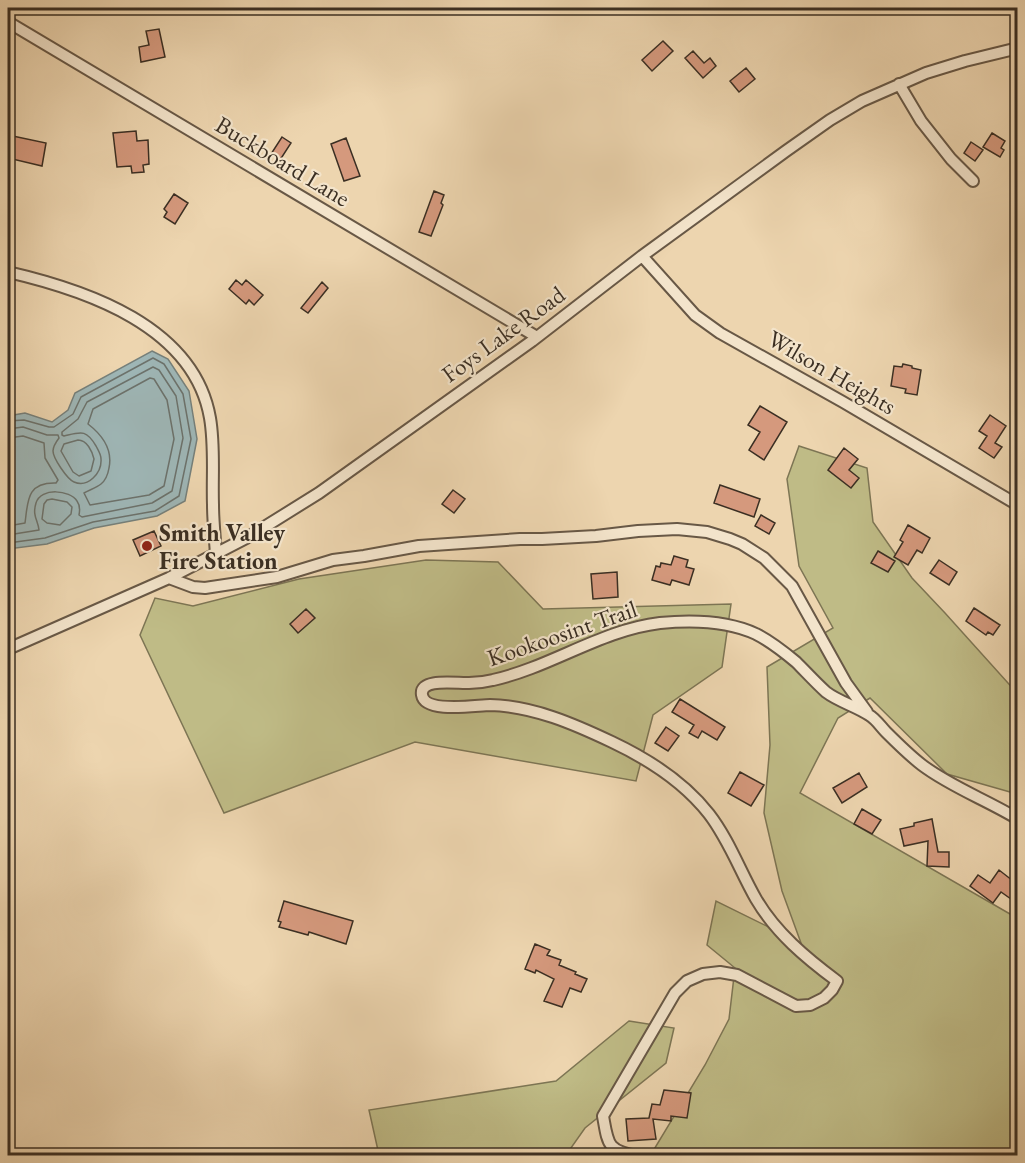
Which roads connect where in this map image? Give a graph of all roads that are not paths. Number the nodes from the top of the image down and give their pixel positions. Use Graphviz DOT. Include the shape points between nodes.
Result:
graph roads {
  1 [pos="8,22"];
  2 [pos="1017,48"];
  3 [pos="899,84"];
  4 [pos="973,181"];
  5 [pos="642,256"];
  6 [pos="8,272"];
  7 [pos="537,337"];
  8 [pos="1017,505"];
  9 [pos="216,555"];
  10 [pos="169,578"];
  11 [pos="8,649"];
  12 [pos="871,716"];
  13 [pos="1017,819"];
  14 [pos="638,1155"];
  1 -- 7 [label="street, Buckboard Lane"];
  2 -- 3 [label="street, Foys Lake Road" via="964,61"];
  3 -- 4 [label="street" via="927,128"];
  3 -- 5 [label="street, Foys Lake Road" via="830,120"];
  5 -- 7 [label="street, Foys Lake Road"];
  5 -- 8 [label="street, Wilson Heights" via="695,315 720,333"];
  6 -- 9 [label="street" via="119,309 158,335 190,371 205,400 212,431"];
  7 -- 9 [label="street, Foys Lake Road" via="319,493"];
  9 -- 10 [label="street, Foys Lake Road"];
  10 -- 11 [label="street, Foys Lake Road"];
  10 -- 12 [label="street, Kookoosint Trail" via="205,588 277,577 333,560 419,546 638,531 707,532 753,550 792,586 846,683"];
  12 -- 13 [label="street, Kookoosint Trail" via="924,767"];
  12 -- 14 [label="street, Kookoosint Trail" via="835,698 795,661 758,635 701,622 639,627 504,677 471,683 434,683 423,688 424,699 436,706 506,706 572,724 641,757 666,774 711,817 757,901 781,933 810,962 837,981 824,998 796,1006 737,975 720,972 687,981 675,993 603,1116 607,1140 619,1153"];
}
